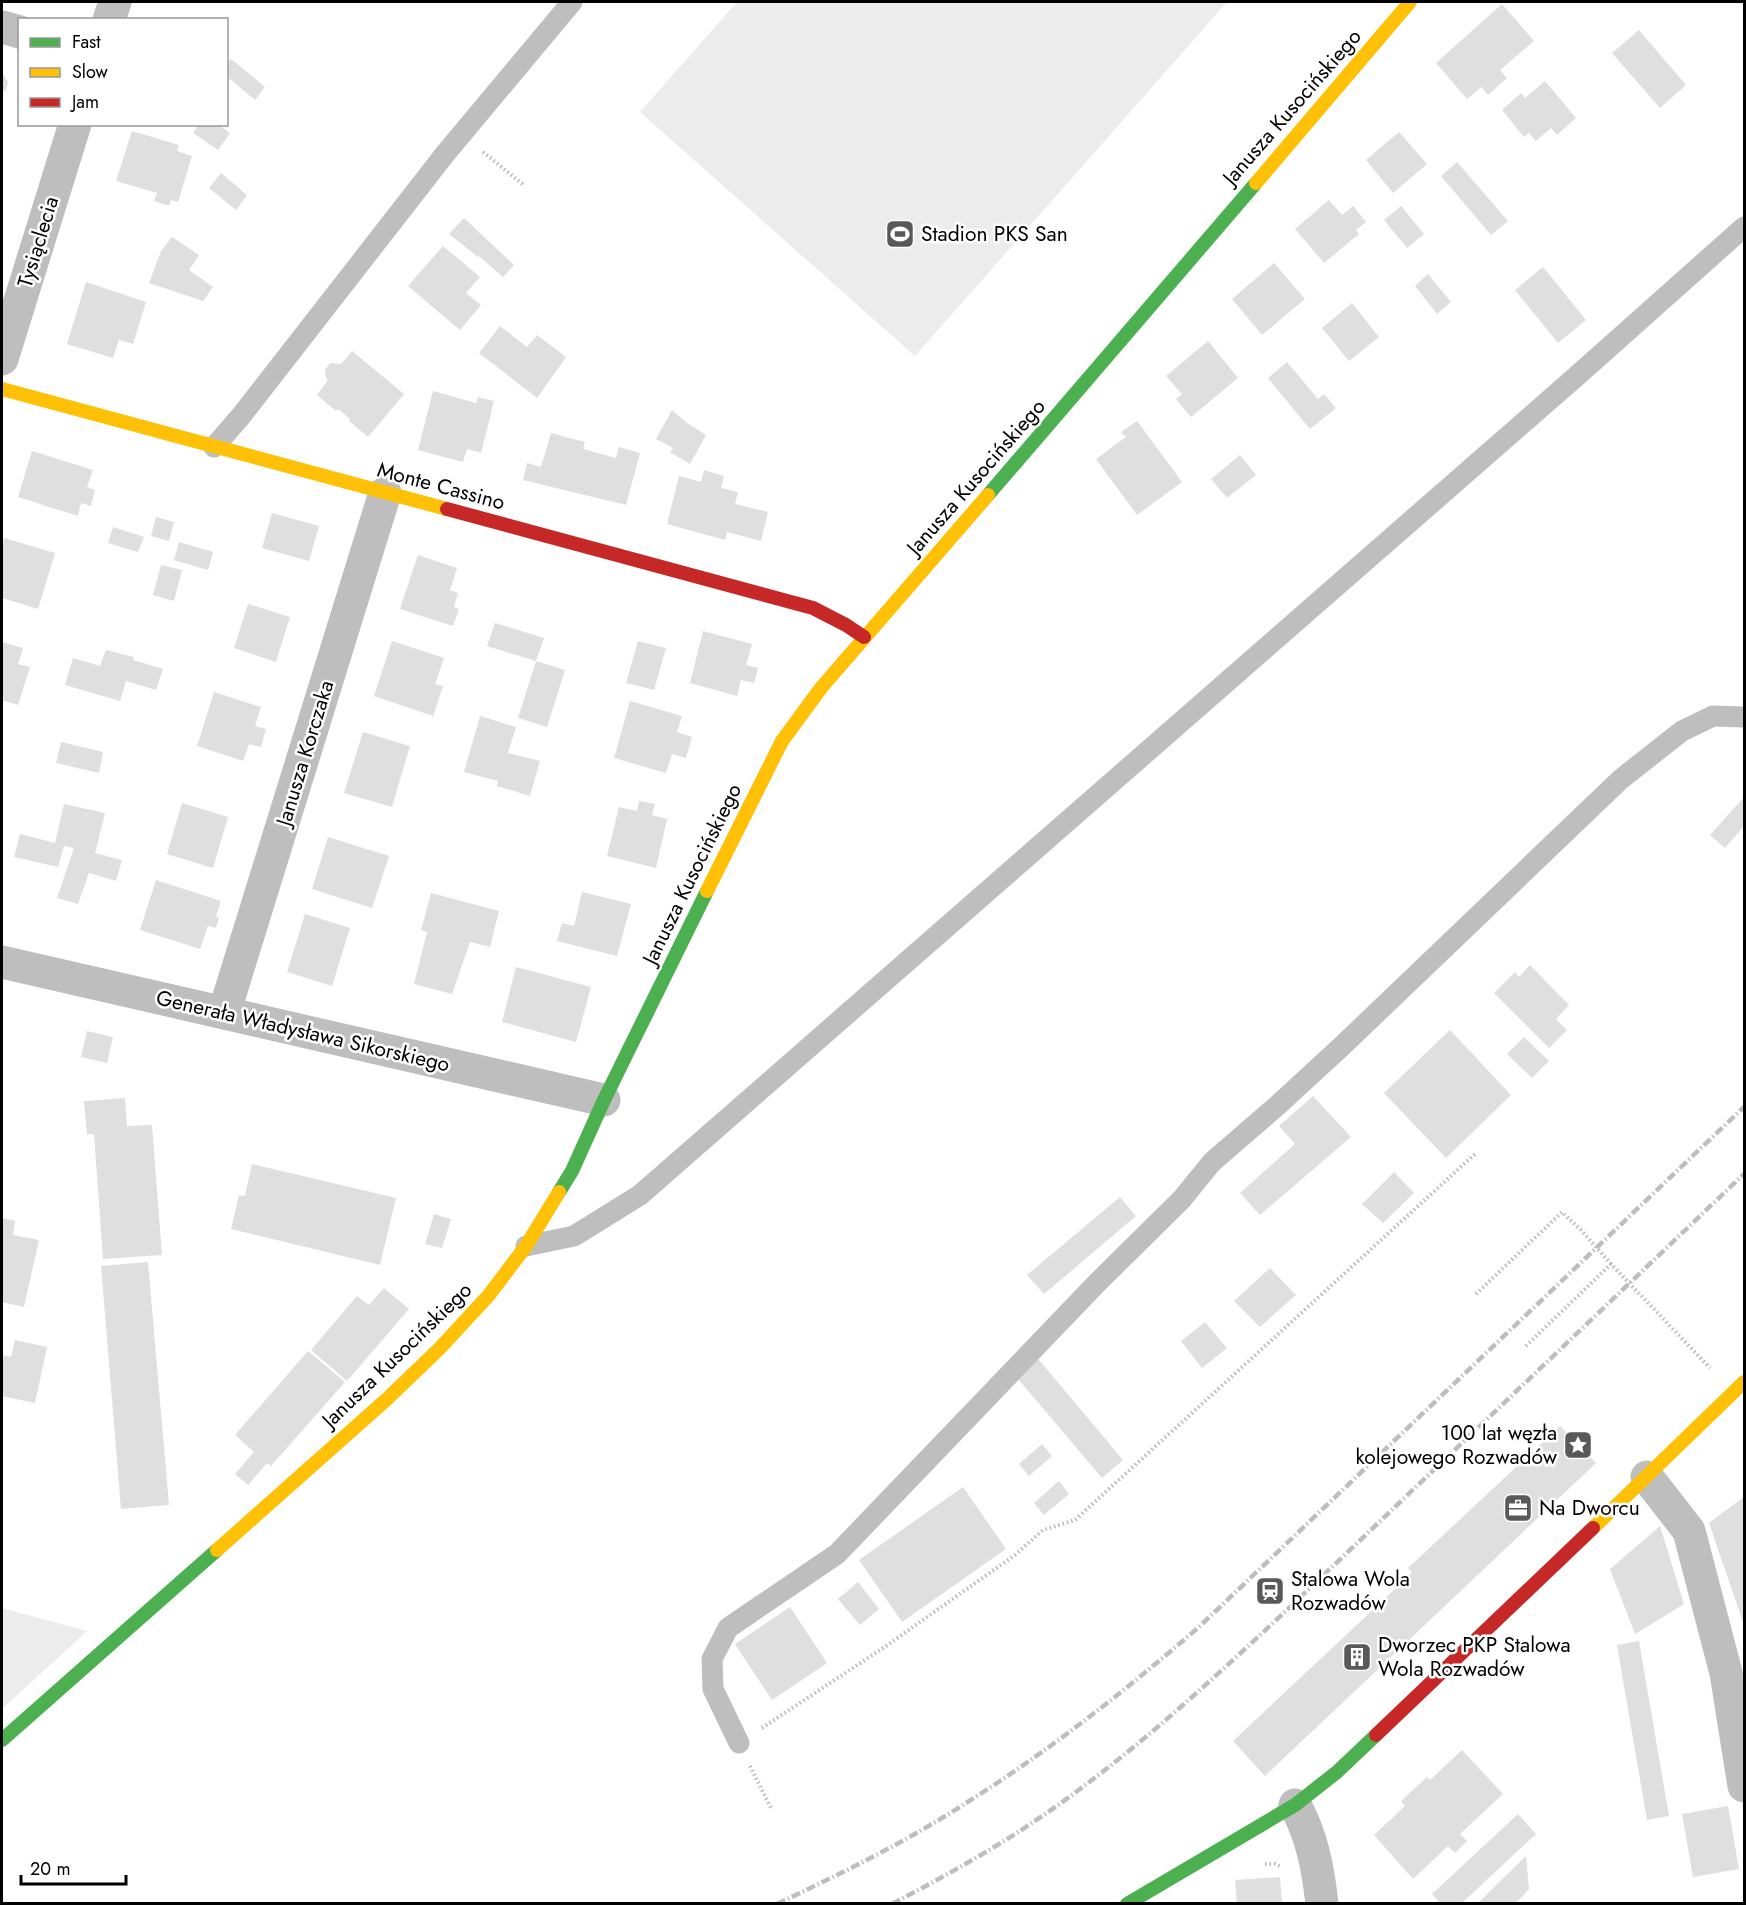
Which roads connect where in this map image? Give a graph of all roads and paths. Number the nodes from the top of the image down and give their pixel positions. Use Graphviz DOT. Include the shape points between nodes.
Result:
graph roads {
  1 [pos="115,2"];
  2 [pos="572,2"];
  3 [pos="1410,2"];
  4 [pos="110,18"];
  5 [pos="2,27"];
  6 [pos="18,31"];
  7 [pos="74,126"];
  8 [pos="462,134"];
  9 [pos="525,186"];
  10 [pos="1744,227"];
  11 [pos="2,359"];
  12 [pos="2,389"];
  13 [pos="214,447"];
  14 [pos="386,493"];
  15 [pos="864,637"];
  16 [pos="1744,717"];
  17 [pos="2,962"];
  18 [pos="224,1013"];
  19 [pos="604,1100"];
  20 [pos="1475,1154"];
  21 [pos="526,1246"];
  22 [pos="1611,1264"];
  23 [pos="1476,1294"];
  24 [pos="1526,1346"];
  25 [pos="1712,1370"];
  26 [pos="1744,1382"];
  27 [pos="1647,1477"];
  28 [pos="2,1740"];
  29 [pos="739,1743"];
  30 [pos="1744,1786"];
  31 [pos="1295,1805"];
  32 [pos="771,1808"];
  33 [pos="1127,1904"];
  34 [pos="1322,1904"];
  1 -- 4 [label="street"];
  2 -- 8 [label="lane"];
  3 -- 15 [label="street, Janusza Kusocińskiego"];
  5 -- 6 [label="street"];
  7 -- 11 [label="street, Tysiąclecia"];
  8 -- 9 [label="path"];
  8 -- 13 [label="lane"];
  10 -- 21 [label="lane" via="640,1195 574,1236"];
  12 -- 13 [label="street, Monte Cassino"];
  13 -- 14 [label="street, Monte Cassino"];
  14 -- 15 [label="street, Monte Cassino" via="813,608"];
  14 -- 18 [label="street, Janusza Korczaka"];
  15 -- 19 [label="street, Janusza Kusocińskiego" via="782,741"];
  16 -- 29 [label="lane" via="1713,716 1682,731 1621,779 1334,1053 1212,1162 1182,1199 837,1554 728,1628 712,1659 712,1689"];
  17 -- 18 [label="street, Generała Władysława Sikorskiego"];
  18 -- 19 [label="street, Generała Władysława Sikorskiego"];
  19 -- 21 [label="street, Janusza Kusocińskiego" via="572,1171"];
  20 -- 29 [label="path" via="1075,1520 1043,1530 1015,1555 886,1646"];
  21 -- 28 [label="street, Janusza Kusocińskiego" via="489,1295 387,1399"];
  22 -- 23 [label="path" via="1562,1212"];
  22 -- 24 [label="path"];
  22 -- 25 [label="path"];
  26 -- 27 [label="street"];
  27 -- 30 [label="street" via="1689,1531 1725,1673"];
  27 -- 31 [label="street" via="1337,1772"];
  29 -- 32 [label="path"];
  31 -- 33 [label="street"];
  31 -- 34 [label="street" via="1314,1850"];
}
